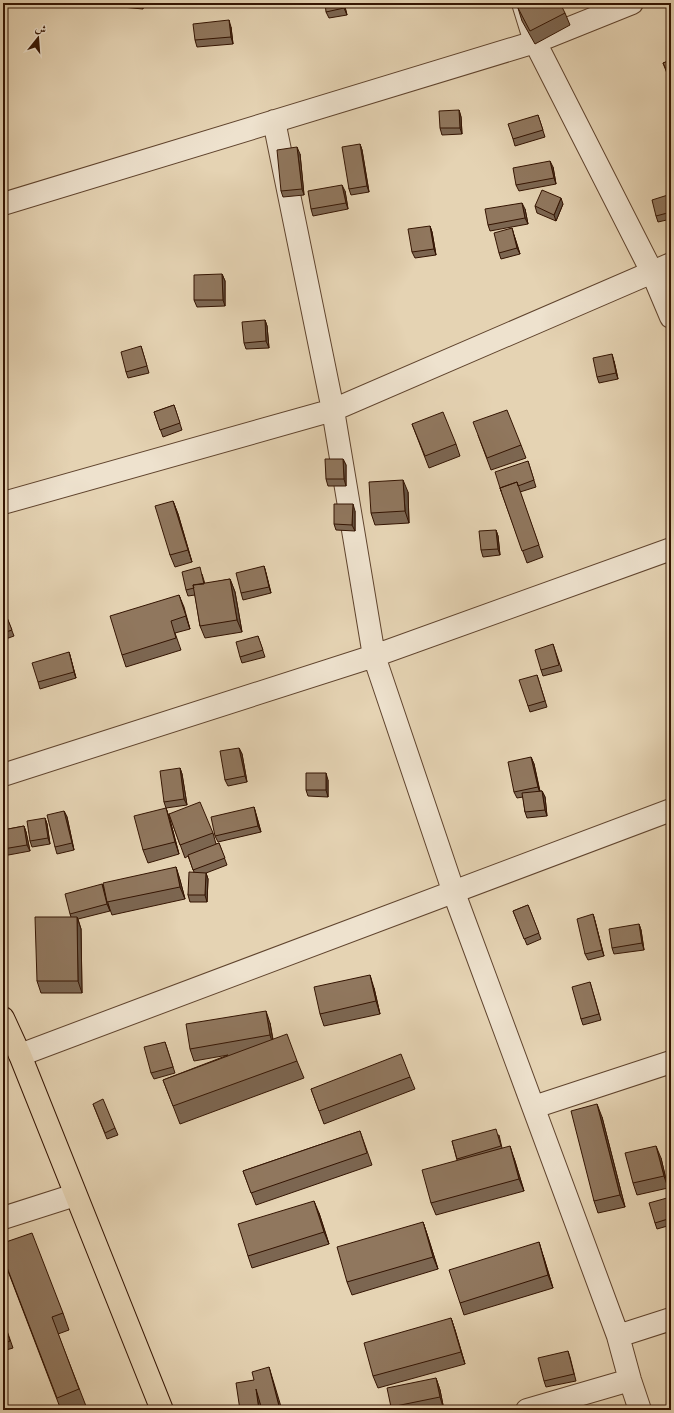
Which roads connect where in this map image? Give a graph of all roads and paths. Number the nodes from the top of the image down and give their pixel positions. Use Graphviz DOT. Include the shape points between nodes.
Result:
graph roads {
  1 [pos="523,3"];
  2 [pos="632,3"];
  3 [pos="535,42"];
  4 [pos="274,121"];
  5 [pos="3,204"];
  6 [pos="662,268"];
  7 [pos="671,317"];
  8 [pos="333,410"];
  9 [pos="3,503"];
  10 [pos="671,549"];
  11 [pos="374,656"];
  12 [pos="3,775"];
  13 [pos="671,810"];
  14 [pos="454,892"];
  15 [pos="3,1018"];
  16 [pos="20,1055"];
  17 [pos="671,1062"];
  18 [pos="534,1107"];
  19 [pos="75,1195"];
  20 [pos="3,1218"];
  21 [pos="671,1319"];
  22 [pos="618,1336"];
  23 [pos="630,1380"];
  24 [pos="162,1410"];
  25 [pos="527,1410"];
  26 [pos="640,1410"];
  1 -- 3 [label="street"];
  2 -- 3 [label="street"];
  3 -- 4 [label="street"];
  3 -- 6 [label="street"];
  4 -- 5 [label="street"];
  4 -- 8 [label="street"];
  6 -- 7 [label="street"];
  6 -- 8 [label="street"];
  8 -- 9 [label="street"];
  8 -- 11 [label="street"];
  10 -- 11 [label="street"];
  11 -- 12 [label="street"];
  11 -- 14 [label="street"];
  13 -- 14 [label="street"];
  14 -- 16 [label="street"];
  14 -- 18 [label="street"];
  15 -- 16 [label="main road"];
  16 -- 19 [label="main road"];
  17 -- 18 [label="street"];
  18 -- 22 [label="street"];
  19 -- 20 [label="street"];
  19 -- 24 [label="main road"];
  21 -- 22 [label="street"];
  22 -- 23 [label="street"];
  23 -- 25 [label="street"];
  23 -- 26 [label="street"];
}
